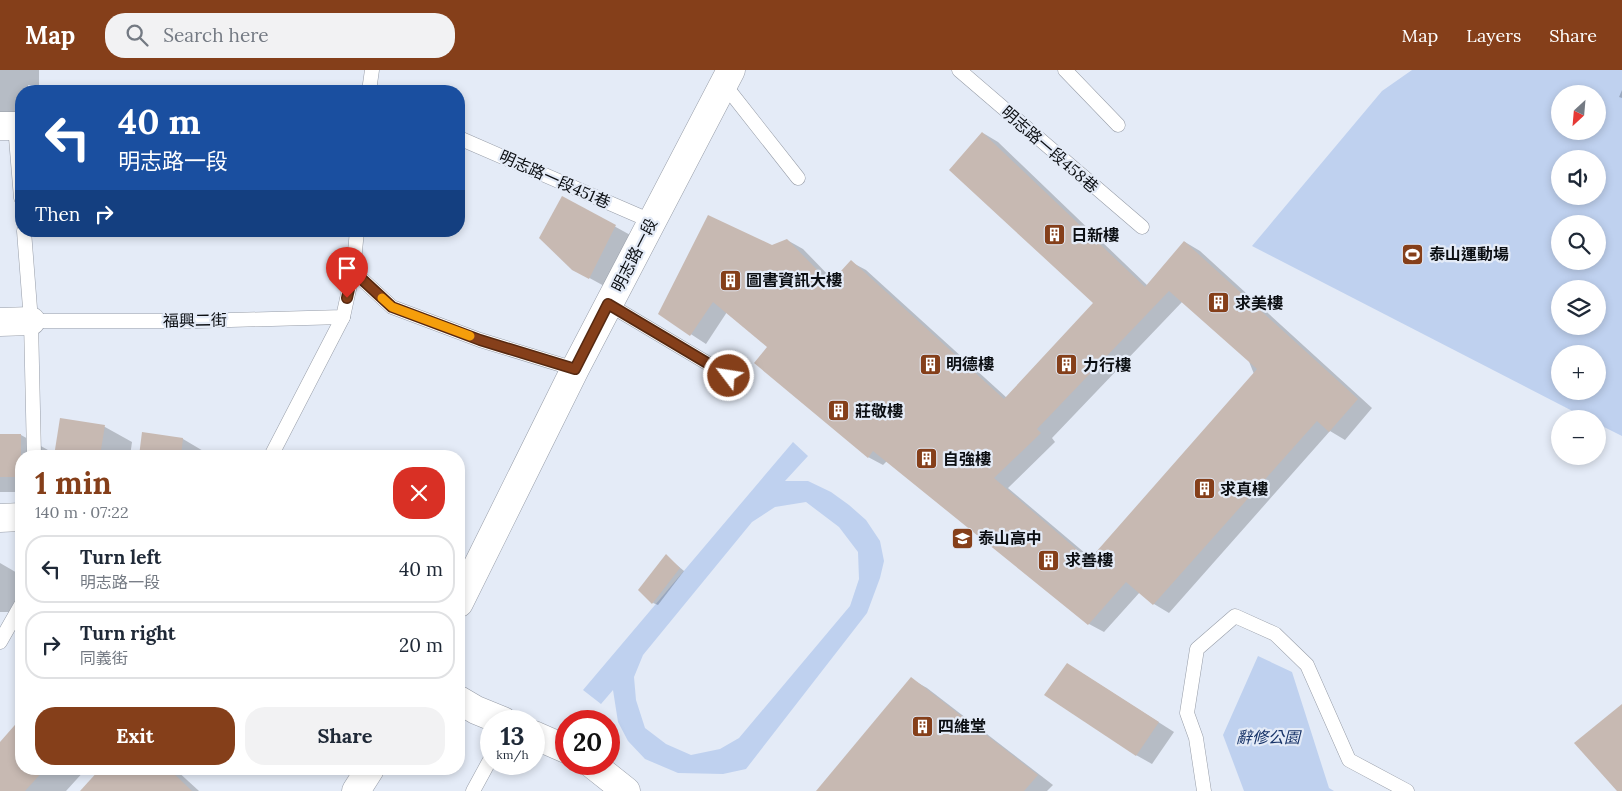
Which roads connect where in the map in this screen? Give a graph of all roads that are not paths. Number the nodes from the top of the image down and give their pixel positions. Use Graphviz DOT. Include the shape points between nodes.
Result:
graph roads {
  1 [pos="372,70"];
  2 [pos="959,70"];
  3 [pos="1065,70"];
  4 [pos="728,77"];
  5 [pos="370,85"];
  6 [pos="1118,125"];
  7 [pos="12,126"];
  8 [pos="465,141"];
  9 [pos="15,150"];
  10 [pos="798,178"];
  11 [pos="651,221"];
  12 [pos="1142,227"];
  13 [pos="24,237"];
  14 [pos="356,237"];
  15 [pos="353,271"];
  16 [pos="608,304"];
  17 [pos="343,316"];
  18 [pos="31,321"];
  19 [pos="0,322"];
  20 [pos="575,369"];
  21 [pos="729,376"];
  22 [pos="34,450"];
  23 [pos="274,450"];
  24 [pos="15,517"];
  25 [pos="0,518"];
  26 [pos="465,592"];
  27 [pos="15,616"];
  28 [pos="0,642"];
  29 [pos="465,704"];
  30 [pos="480,712"];
  31 [pos="366,775"];
  32 [pos="482,775"];
  33 [pos="606,775"];
  34 [pos="356,791"];
  35 [pos="473,791"];
  36 [pos="626,791"];
  37 [pos="1204,791"];
  38 [pos="1406,791"];
  1 -- 5 [label="lane"];
  2 -- 12 [label="lane, 明志路一段458巷"];
  3 -- 6 [label="lane"];
  4 -- 10 [label="lane"];
  4 -- 11 [label="main road, 明志路一段"];
  7 -- 9 [label="lane"];
  8 -- 11 [label="lane, 明志路一段451巷"];
  11 -- 16 [label="main road, 明志路一段"];
  13 -- 18 [label="lane"];
  14 -- 15 [label="lane"];
  15 -- 17 [label="lane"];
  15 -- 20 [label="lane" via="392,307 480,340"];
  16 -- 20 [label="main road, 明志路一段"];
  16 -- 21 [label="lane"];
  17 -- 18 [label="lane, 福興二街"];
  17 -- 23 [label="lane"];
  18 -- 19 [label="main road, 福興二街"];
  18 -- 22 [label="lane"];
  20 -- 26 [label="main road, 明志路一段"];
  24 -- 25 [label="main road"];
  27 -- 28 [label="lane"];
  29 -- 30 [label="main road"];
  31 -- 34 [label="main road"];
  32 -- 35 [label="lane"];
  33 -- 36 [label="main road"];
  37 -- 38 [label="lane" via="1196,738 1186,713 1197,649 1235,616 1275,634 1307,665 1349,760"];
}
